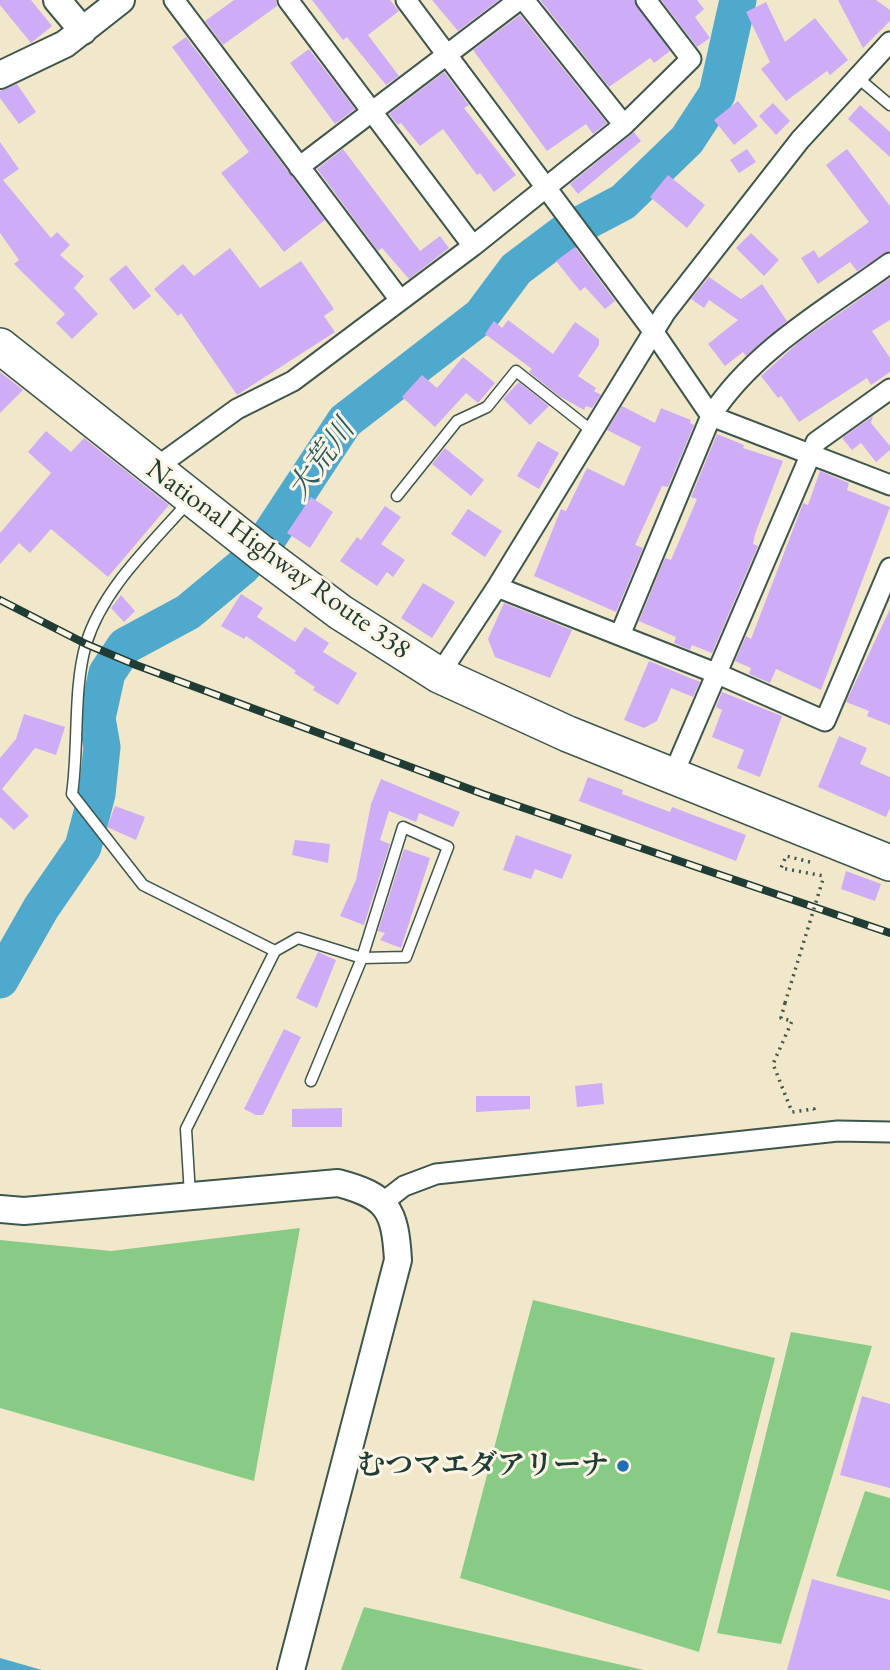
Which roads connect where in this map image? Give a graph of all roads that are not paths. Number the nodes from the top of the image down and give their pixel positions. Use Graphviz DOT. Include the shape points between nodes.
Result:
graph roads {
  1 [pos="57,0"];
  2 [pos="121,0"];
  3 [pos="174,0"];
  4 [pos="288,0"];
  5 [pos="406,0"];
  6 [pos="522,0"];
  7 [pos="646,0"];
  8 [pos="83,31"];
  9 [pos="890,42"];
  10 [pos="448,55"];
  11 [pos="0,75"];
  12 [pos="858,78"];
  13 [pos="890,105"];
  14 [pos="372,113"];
  15 [pos="624,125"];
  16 [pos="299,167"];
  17 [pos="548,189"];
  18 [pos="473,246"];
  19 [pos="890,263"];
  20 [pos="400,300"];
  21 [pos="653,331"];
  22 [pos="0,346"];
  23 [pos="890,389"];
  24 [pos="711,416"];
  25 [pos="592,431"];
  26 [pos="810,455"];
  27 [pos="154,469"];
  28 [pos="890,485"];
  29 [pos="397,496"];
  30 [pos="191,498"];
  31 [pos="890,569"];
  32 [pos="497,587"];
  33 [pos="620,635"];
  34 [pos="719,674"];
  35 [pos="439,675"];
  36 [pos="673,775"];
  37 [pos="890,863"];
  38 [pos="275,951"];
  39 [pos="362,958"];
  40 [pos="311,1081"];
  41 [pos="890,1132"];
  42 [pos="190,1196"];
  43 [pos="382,1203"];
  44 [pos="0,1209"];
  45 [pos="290,1670"];
  1 -- 8 [label="street"];
  2 -- 8 [label="street"];
  3 -- 16 [label="street"];
  4 -- 14 [label="street"];
  5 -- 10 [label="street"];
  6 -- 10 [label="street"];
  6 -- 15 [label="street"];
  7 -- 15 [label="street" via="691,59"];
  8 -- 11 [label="street"];
  9 -- 12 [label="street"];
  10 -- 14 [label="street"];
  10 -- 17 [label="street"];
  12 -- 13 [label="lane"];
  12 -- 21 [label="street" via="749,202"];
  14 -- 16 [label="street"];
  14 -- 18 [label="street"];
  15 -- 17 [label="street"];
  16 -- 20 [label="street"];
  17 -- 18 [label="street"];
  17 -- 21 [label="street"];
  18 -- 20 [label="street"];
  19 -- 24 [label="street" via="748,370"];
  20 -- 27 [label="street" via="293,381 237,409"];
  21 -- 24 [label="street"];
  21 -- 25 [label="street"];
  22 -- 27 [label="highway, National Highway Route 338"];
  23 -- 26 [label="street" via="816,442"];
  24 -- 26 [label="street"];
  24 -- 33 [label="street"];
  25 -- 29 [label="lane" via="516,370 487,407 457,421"];
  25 -- 32 [label="street"];
  26 -- 28 [label="street"];
  26 -- 34 [label="street"];
  27 -- 30 [label="highway, National Highway Route 338"];
  30 -- 35 [label="highway, National Highway Route 338" via="340,612"];
  30 -- 38 [label="lane" via="110,594 86,644 72,794 143,885"];
  31 -- 34 [label="street" via="825,721"];
  32 -- 33 [label="street"];
  32 -- 35 [label="street"];
  33 -- 34 [label="street"];
  34 -- 36 [label="street"];
  35 -- 36 [label="highway, National Highway Route 338" via="478,696"];
  36 -- 37 [label="highway, National Highway Route 338"];
  38 -- 39 [label="lane" via="298,938"];
  38 -- 42 [label="lane" via="186,1129"];
  39 -- 39 [label="lane" via="403,827 448,847 406,957"];
  39 -- 40 [label="lane"];
  41 -- 43 [label="street" via="838,1130 436,1174 404,1186"];
  42 -- 43 [label="street" via="338,1183 369,1191"];
  42 -- 44 [label="street" via="24,1211"];
  43 -- 45 [label="street" via="396,1226 398,1260"];
}
